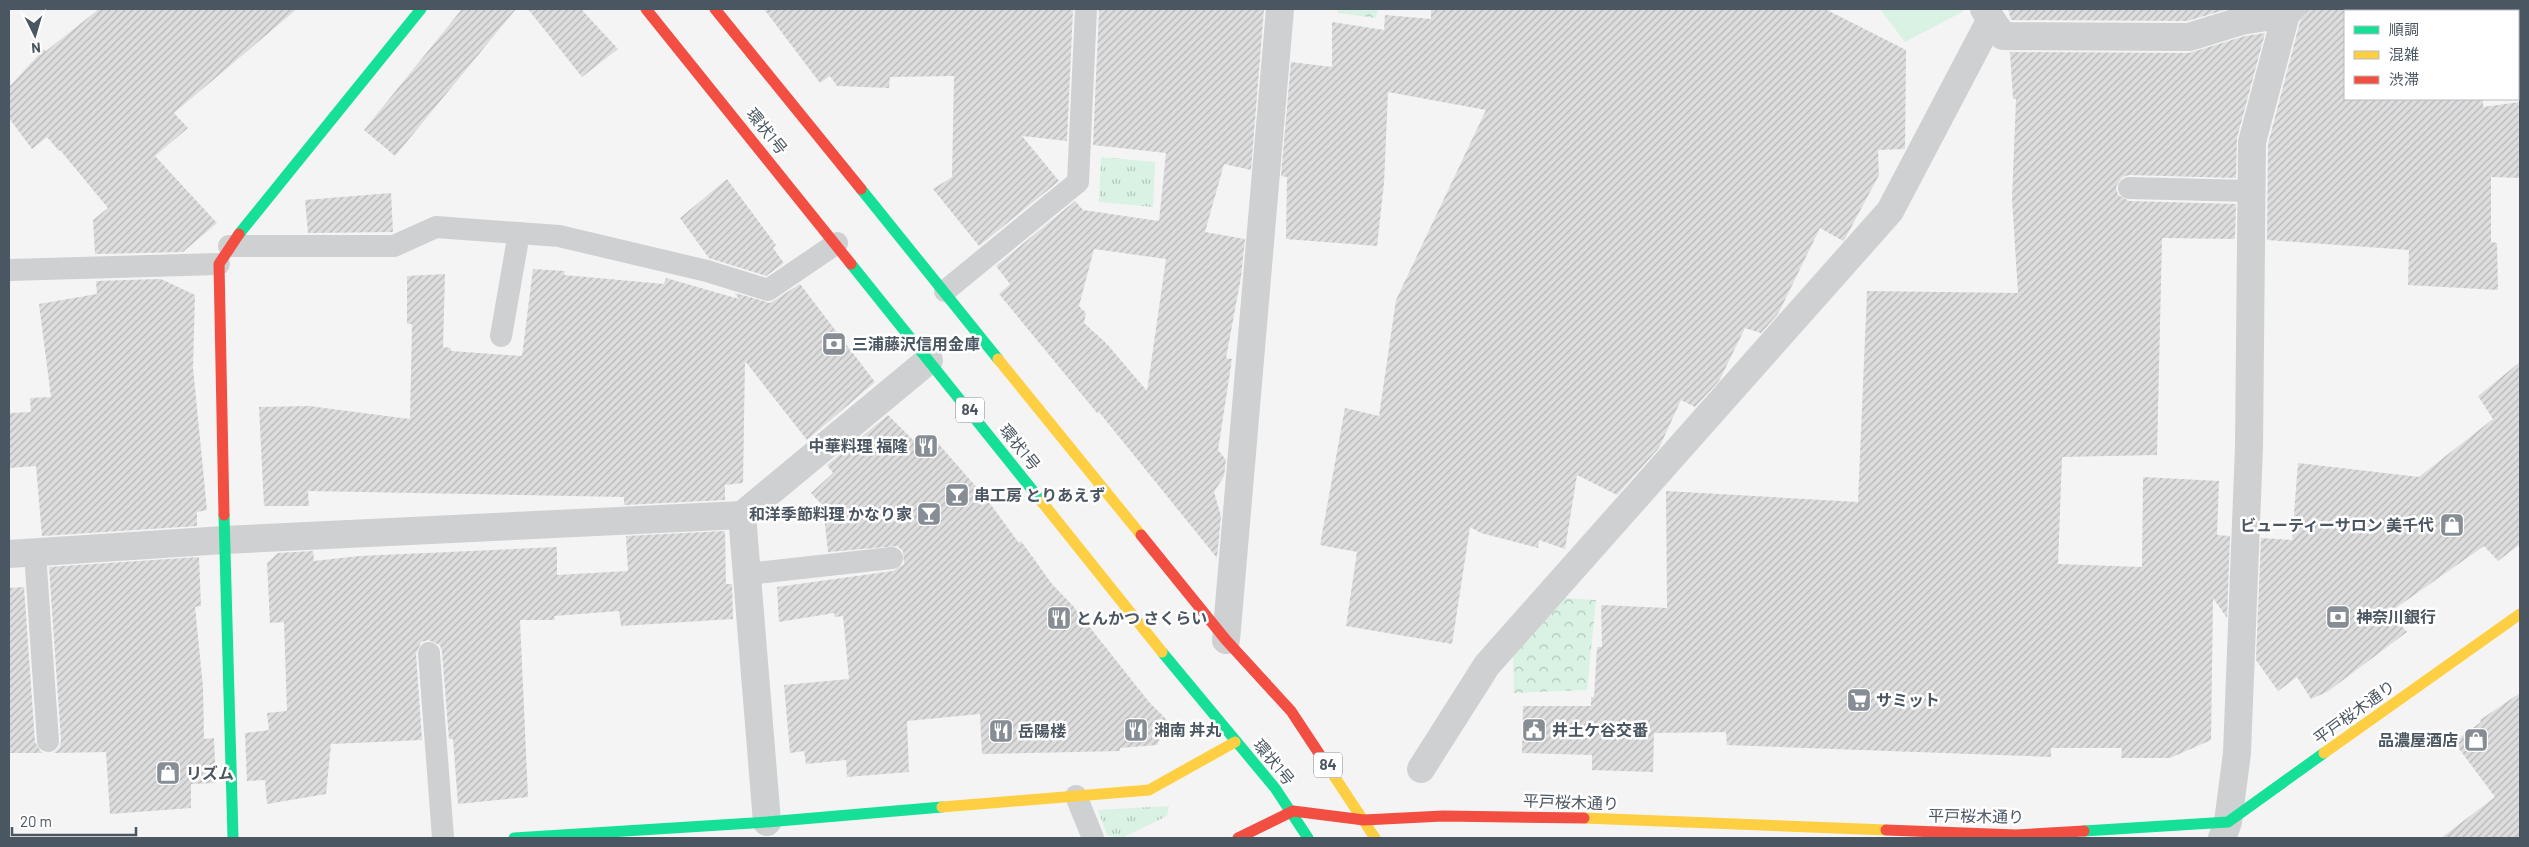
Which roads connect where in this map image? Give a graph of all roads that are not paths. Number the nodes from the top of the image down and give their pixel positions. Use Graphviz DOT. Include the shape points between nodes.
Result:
graph roads {
  1 [pos="421,9"];
  2 [pos="646,9"];
  3 [pos="716,9"];
  4 [pos="1086,9"];
  5 [pos="1280,9"];
  6 [pos="2288,12"];
  7 [pos="1988,14"];
  8 [pos="2129,188"];
  9 [pos="2252,191"];
  10 [pos="519,233"];
  11 [pos="836,244"];
  12 [pos="224,255"];
  13 [pos="9,270"];
  14 [pos="945,291"];
  15 [pos="502,336"];
  16 [pos="929,360"];
  17 [pos="742,515"];
  18 [pos="224,540"];
  19 [pos="22,554"];
  20 [pos="892,558"];
  21 [pos="747,574"];
  22 [pos="2520,614"];
  23 [pos="1226,640"];
  24 [pos="429,653"];
  25 [pos="48,741"];
  26 [pos="1235,742"];
  27 [pos="1421,769"];
  28 [pos="1076,796"];
  29 [pos="1293,811"];
  30 [pos="1364,820"];
  31 [pos="767,822"];
  32 [pos="1340,829"];
  33 [pos="2225,830"];
  34 [pos="566,837"];
  35 [pos="233,838"];
  36 [pos="443,838"];
  37 [pos="514,838"];
  38 [pos="1093,838"];
  39 [pos="1238,838"];
  40 [pos="1308,838"];
  41 [pos="1375,838"];
  1 -- 12 [label="main road"];
  2 -- 11 [label="main road, 環状1号 / 84"];
  3 -- 14 [label="main road, 84"];
  4 -- 14 [label="lane" via="1078,182"];
  5 -- 23 [label="street"];
  6 -- 7 [label="street" via="2240,20 2189,38 2003,36"];
  6 -- 9 [label="street" via="2252,142"];
  7 -- 27 [label="street" via="1890,211 1487,665"];
  8 -- 9 [label="lane"];
  9 -- 33 [label="street" via="2249,447 2237,753"];
  10 -- 11 [label="lane" via="559,236 707,271 768,290"];
  10 -- 12 [label="lane" via="436,227 394,246"];
  10 -- 15 [label="lane"];
  11 -- 16 [label="main road, 環状1号 / 84"];
  12 -- 13 [label="lane"];
  12 -- 18 [label="main road"];
  14 -- 23 [label="main road, 84"];
  16 -- 17 [label="street"];
  16 -- 26 [label="main road, 環状1号 / 84"];
  17 -- 18 [label="street"];
  17 -- 21 [label="street"];
  18 -- 19 [label="street"];
  18 -- 35 [label="main road"];
  19 -- 25 [label="lane"];
  20 -- 21 [label="lane"];
  21 -- 31 [label="street"];
  22 -- 33 [label="main road, 平戸桜木通り"];
  23 -- 30 [label="main road, 84" via="1291,712"];
  24 -- 36 [label="lane"];
  26 -- 28 [label="main road" via="1149,790"];
  26 -- 29 [label="main road, 環状1号 / 84"];
  28 -- 31 [label="main road"];
  28 -- 38 [label="lane"];
  29 -- 30 [label="main road"];
  29 -- 39 [label="main road"];
  29 -- 40 [label="main road, 環状1号 / 84"];
  30 -- 32 [label="main road"];
  30 -- 33 [label="main road, 平戸桜木通り" via="1523,816 2016,834"];
  30 -- 41 [label="main road, 84"];
  31 -- 34 [label="main road"];
  34 -- 37 [label="main road"];
}
